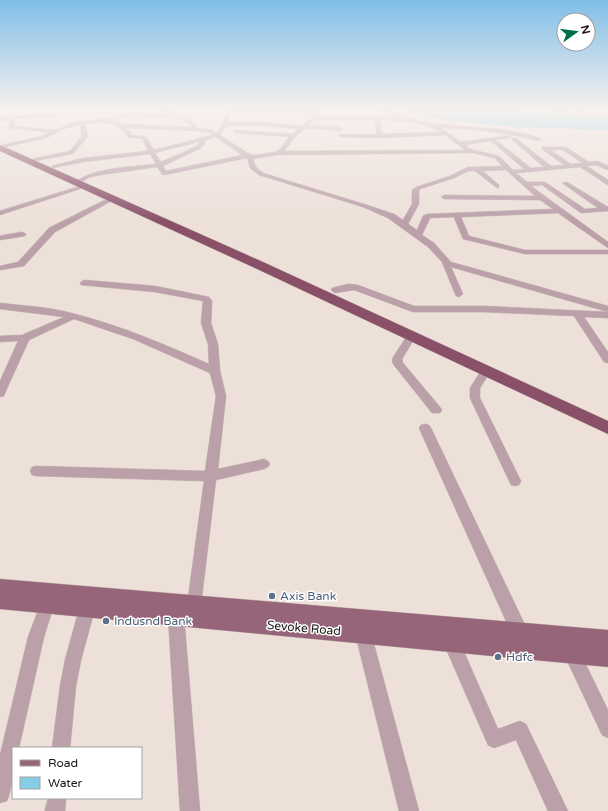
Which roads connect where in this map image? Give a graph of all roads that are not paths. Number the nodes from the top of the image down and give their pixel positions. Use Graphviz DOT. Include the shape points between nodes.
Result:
graph roads {
  1 [pos="3,147"];
  2 [pos="3,147"];
  3 [pos="76,147"];
  4 [pos="149,147"];
  5 [pos="174,147"];
  6 [pos="199,147"];
  7 [pos="234,147"];
  8 [pos="284,147"];
  9 [pos="464,147"];
  10 [pos="501,147"];
  11 [pos="524,147"];
  12 [pos="544,147"];
  13 [pos="546,149"];
  14 [pos="471,152"];
  15 [pos="153,153"];
  16 [pos="277,153"];
  17 [pos="248,157"];
  18 [pos="35,159"];
  19 [pos="159,165"];
  20 [pos="585,165"];
  21 [pos="570,166"];
  22 [pos="54,167"];
  23 [pos="550,168"];
  24 [pos="608,168"];
  25 [pos="476,169"];
  26 [pos="509,170"];
  27 [pos="529,170"];
  28 [pos="83,183"];
  29 [pos="565,183"];
  30 [pos="608,183"];
  31 [pos="524,184"];
  32 [pos="497,186"];
  33 [pos="444,197"];
  34 [pos="113,198"];
  35 [pos="542,198"];
  36 [pos="607,209"];
  37 [pos="559,211"];
  38 [pos="0,212"];
  39 [pos="457,215"];
  40 [pos="404,224"];
  41 [pos="22,234"];
  42 [pos="418,236"];
  43 [pos="0,238"];
  44 [pos="608,246"];
  45 [pos="608,252"];
  46 [pos="445,263"];
  47 [pos="0,268"];
  48 [pos="84,283"];
  49 [pos="335,290"];
  50 [pos="459,294"];
  51 [pos="0,306"];
  52 [pos="608,309"];
  53 [pos="577,313"];
  54 [pos="608,315"];
  55 [pos="73,316"];
  56 [pos="411,336"];
  57 [pos="24,338"];
  58 [pos="0,339"];
  59 [pos="608,360"];
  60 [pos="215,371"];
  61 [pos="486,371"];
  62 [pos="0,393"];
  63 [pos="436,410"];
  64 [pos="608,416"];
  65 [pos="425,428"];
  66 [pos="608,428"];
  67 [pos="264,464"];
  68 [pos="36,470"];
  69 [pos="211,476"];
  70 [pos="515,481"];
  71 [pos="0,588"];
  72 [pos="0,600"];
  73 [pos="47,605"];
  74 [pos="194,605"];
  75 [pos="87,609"];
  76 [pos="176,616"];
  77 [pos="256,617"];
  78 [pos="363,633"];
  79 [pos="520,633"];
  80 [pos="565,636"];
  81 [pos="608,640"];
  82 [pos="452,642"];
  83 [pos="572,655"];
  84 [pos="608,657"];
  85 [pos="608,729"];
  86 [pos="61,747"];
  87 [pos="0,794"];
  88 [pos="56,799"];
  89 [pos="55,811"];
  90 [pos="190,811"];
  91 [pos="409,811"];
  92 [pos="558,811"];
  1 -- 18 [label="highway"];
  2 -- 28 [label="highway"];
  3 -- 18 [label="street" via="72,152"];
  4 -- 15 [label="street"];
  5 -- 15 [label="street" via="166,152"];
  6 -- 19 [label="street"];
  7 -- 17 [label="street"];
  8 -- 16 [label="street"];
  9 -- 14 [label="street"];
  10 -- 27 [label="street"];
  11 -- 23 [label="street"];
  12 -- 13 [label="street"];
  13 -- 20 [label="street" via="564,148"];
  13 -- 21 [label="street"];
  14 -- 16 [label="street"];
  14 -- 26 [label="street" via="496,156"];
  15 -- 19 [label="street"];
  15 -- 22 [label="street" via="96,158"];
  16 -- 17 [label="street"];
  17 -- 19 [label="street" via="164,173"];
  17 -- 40 [label="street" via="253,168 261,174 379,211"];
  18 -- 22 [label="highway"];
  19 -- 28 [label="street" via="100,173 88,176"];
  20 -- 21 [label="street"];
  20 -- 24 [label="street" via="597,163"];
  20 -- 30 [label="street"];
  21 -- 23 [label="street"];
  22 -- 28 [label="highway"];
  23 -- 27 [label="street"];
  25 -- 26 [label="street"];
  25 -- 32 [label="street"];
  25 -- 40 [label="street" via="466,170 416,189 417,204"];
  26 -- 27 [label="street"];
  26 -- 31 [label="street"];
  28 -- 34 [label="highway"];
  28 -- 38 [label="street" via="77,188"];
  28 -- 49 [label="highway"];
  29 -- 36 [label="street"];
  31 -- 35 [label="street"];
  31 -- 36 [label="street" via="543,183 584,211"];
  33 -- 35 [label="street"];
  34 -- 47 [label="street" via="52,230 21,264"];
  34 -- 56 [label="highway"];
  35 -- 37 [label="street"];
  37 -- 39 [label="street"];
  37 -- 44 [label="street"];
  39 -- 42 [label="street" via="426,216"];
  39 -- 45 [label="street" via="465,236 479,242 527,252"];
  40 -- 42 [label="street"];
  41 -- 43 [label="street"];
  42 -- 46 [label="street" via="431,245"];
  46 -- 50 [label="street"];
  46 -- 52 [label="street"];
  48 -- 60 [label="street" via="155,289 207,300 206,323 213,344"];
  49 -- 53 [label="street" via="355,287 413,309"];
  49 -- 64 [label="highway"];
  51 -- 55 [label="street"];
  53 -- 54 [label="street"];
  53 -- 59 [label="street"];
  55 -- 57 [label="street"];
  55 -- 60 [label="street" via="148,341"];
  56 -- 61 [label="highway"];
  56 -- 63 [label="street" via="397,359 398,364"];
  57 -- 58 [label="street"];
  57 -- 62 [label="street"];
  60 -- 69 [label="street" via="221,396"];
  61 -- 66 [label="highway"];
  61 -- 70 [label="street" via="475,388 475,398"];
  65 -- 79 [label="street"];
  67 -- 69 [label="street"];
  68 -- 69 [label="street"];
  69 -- 74 [label="street"];
  71 -- 74 [label="main road, Sevoke Road"];
  72 -- 73 [label="main road, Sevoke Road"];
  73 -- 75 [label="main road, Sevoke Road"];
  73 -- 87 [label="street" via="36,637"];
  74 -- 77 [label="main road, Sevoke Road"];
  75 -- 76 [label="main road, Sevoke Road"];
  75 -- 86 [label="street" via="68,686"];
  76 -- 77 [label="main road, Sevoke Road"];
  76 -- 90 [label="street"];
  77 -- 78 [label="main road, Sevoke Road"];
  77 -- 79 [label="main road, Sevoke Road"];
  78 -- 82 [label="main road, Sevoke Road"];
  78 -- 91 [label="street"];
  79 -- 80 [label="main road, Sevoke Road"];
  80 -- 81 [label="main road, Sevoke Road"];
  80 -- 83 [label="street"];
  82 -- 83 [label="main road, Sevoke Road"];
  82 -- 92 [label="street" via="494,738 520,730"];
  83 -- 84 [label="main road, Sevoke Road"];
  83 -- 85 [label="street"];
  88 -- 89 [label="street"];
}
